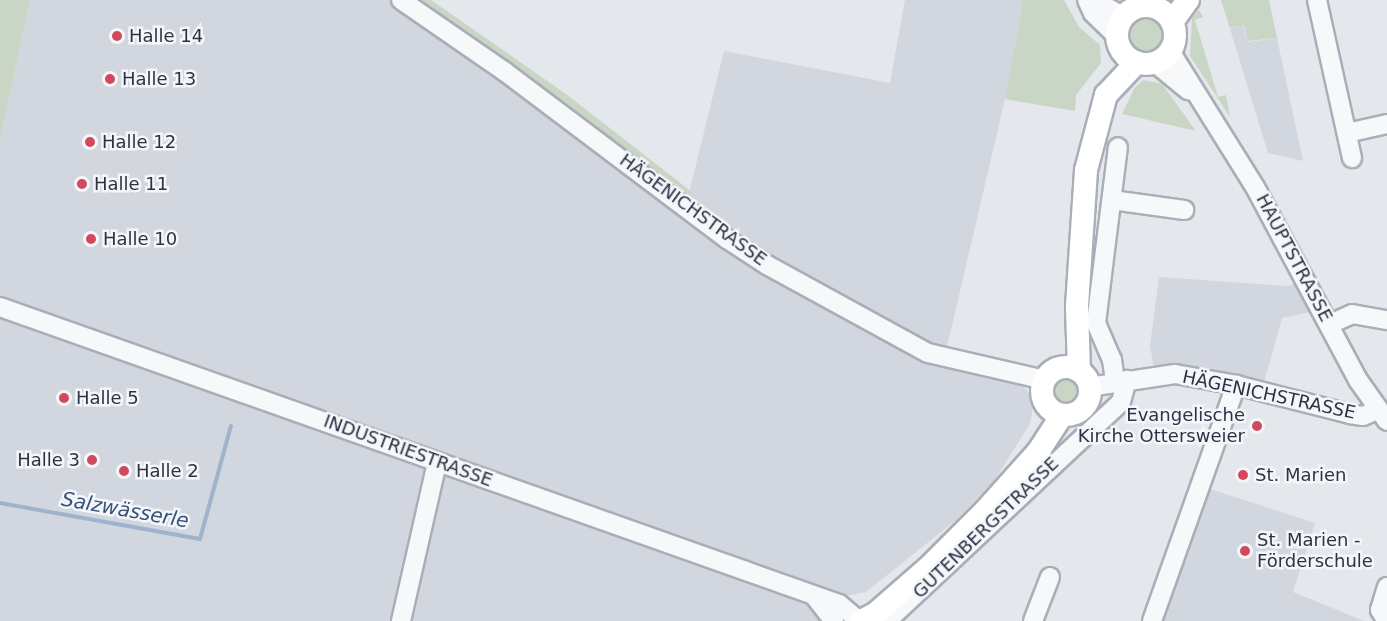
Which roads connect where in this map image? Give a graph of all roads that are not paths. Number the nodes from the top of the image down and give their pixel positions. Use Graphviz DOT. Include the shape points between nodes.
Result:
graph roads {
  1 [pos="401,0"];
  2 [pos="1087,0"];
  3 [pos="1094,0"];
  4 [pos="1188,0"];
  5 [pos="1317,0"];
  6 [pos="1167,10"];
  7 [pos="1137,47"];
  8 [pos="1387,124"];
  9 [pos="1347,133"];
  10 [pos="1118,147"];
  11 [pos="1352,158"];
  12 [pos="1112,200"];
  13 [pos="1184,210"];
  14 [pos="0,307"];
  15 [pos="1387,320"];
  16 [pos="1330,324"];
  17 [pos="1068,377"];
  18 [pos="1121,381"];
  19 [pos="1236,385"];
  20 [pos="1054,409"];
  21 [pos="1382,416"];
  22 [pos="437,462"];
  23 [pos="1050,577"];
  24 [pos="1387,587"];
  25 [pos="815,597"];
  26 [pos="891,620"];
  27 [pos="401,621"];
  28 [pos="834,621"];
  29 [pos="860,621"];
  30 [pos="1034,621"];
  31 [pos="1152,621"];
  32 [pos="1387,621"];
  1 -- 17 [label="street, HÄGENICHSTRASSE" via="767,265 927,353"];
  2 -- 7 [label="street, HAUPTSTRASSE" via="1093,14"];
  3 -- 7 [label="street, HAUPTSTRASSE"];
  4 -- 6 [label="main road"];
  5 -- 9 [label="street"];
  6 -- 7 [label="main road" via="1175,32"];
  6 -- 7 [label="main road" via="1141,6"];
  7 -- 16 [label="street, HAUPTSTRASSE" via="1196,97 1255,187"];
  7 -- 17 [label="main road" via="1106,95 1086,170"];
  8 -- 9 [label="street"];
  9 -- 11 [label="street"];
  10 -- 12 [label="street"];
  12 -- 13 [label="street"];
  12 -- 18 [label="street" via="1096,323"];
  14 -- 22 [label="street, INDUSTRIESTRASSE"];
  15 -- 16 [label="street" via="1352,314"];
  16 -- 21 [label="street, HAUPTSTRASSE"];
  17 -- 18 [label="street, HÄGENICHSTRASSE"];
  17 -- 20 [label="main road" via="1042,392"];
  17 -- 20 [label="main road" via="1086,405 1071,415"];
  18 -- 19 [label="street, HÄGENICHSTRASSE" via="1175,374"];
  18 -- 26 [label="street, GUTENBERGSTRASSE" via="1122,402"];
  19 -- 21 [label="street, HÄGENICHSTRASSE" via="1350,414"];
  19 -- 31 [label="street"];
  20 -- 29 [label="main road" via="1022,468 951,542 886,592"];
  22 -- 25 [label="street, INDUSTRIESTRASSE"];
  22 -- 27 [label="street"];
  23 -- 30 [label="street"];
  24 -- 32 [label="street" via="1380,610"];
  25 -- 28 [label="street"];
  25 -- 29 [label="street, INDUSTRIESTRASSE" via="839,604"];
}
